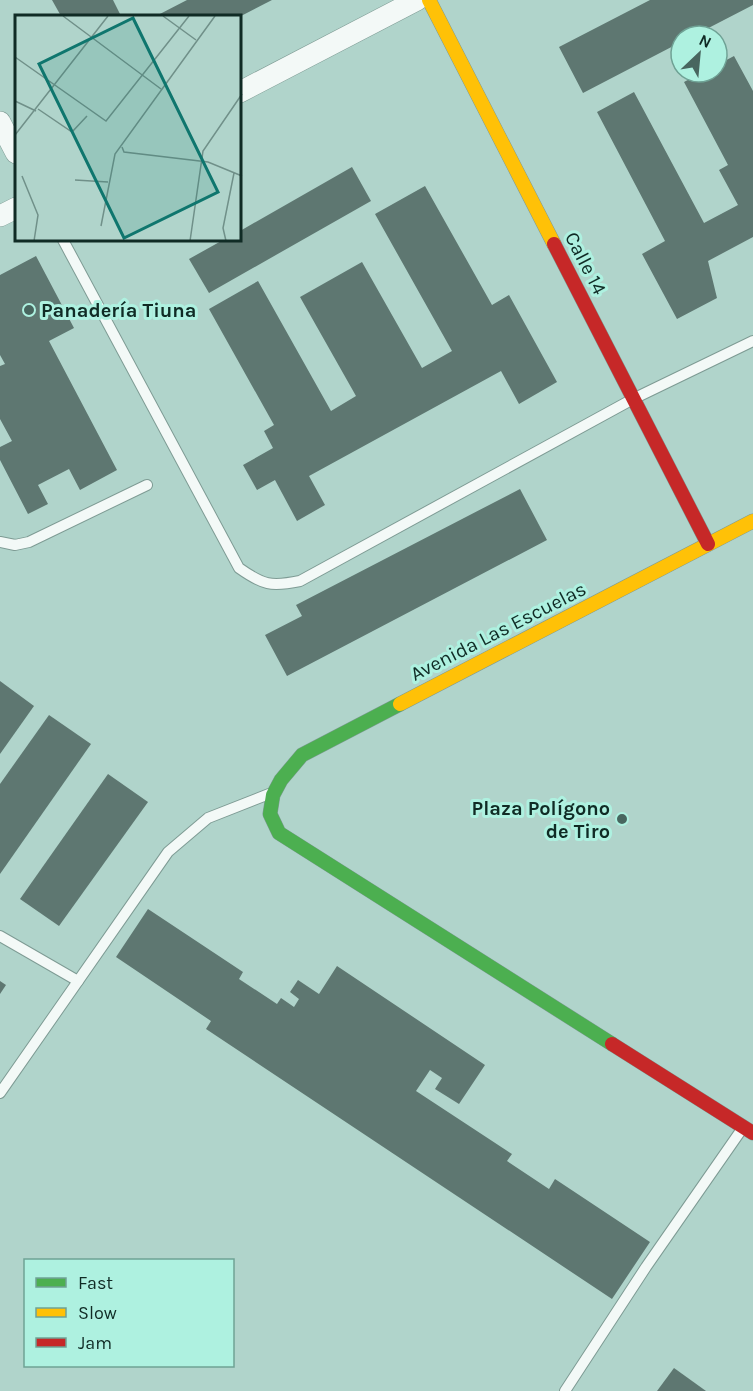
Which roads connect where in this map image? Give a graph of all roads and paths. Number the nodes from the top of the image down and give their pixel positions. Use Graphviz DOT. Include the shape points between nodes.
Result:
graph roads {
  1 [pos="417,0"];
  2 [pos="429,0"];
  3 [pos="242,91"];
  4 [pos="0,122"];
  5 [pos="15,151"];
  6 [pos="15,208"];
  7 [pos="0,216"];
  8 [pos="64,242"];
  9 [pos="753,341"];
  10 [pos="633,399"];
  11 [pos="147,485"];
  12 [pos="753,521"];
  13 [pos="0,542"];
  14 [pos="708,544"];
  15 [pos="275,791"];
  16 [pos="0,936"];
  17 [pos="78,981"];
  18 [pos="0,1093"];
  19 [pos="750,1125"];
  20 [pos="565,1391"];
  1 -- 3 [label="street"];
  2 -- 10 [label="street, Calle 14"];
  4 -- 5 [label="street"];
  6 -- 7 [label="street"];
  8 -- 10 [label="lane" via="239,568 258,581 279,585 300,581"];
  9 -- 10 [label="lane"];
  10 -- 14 [label="street, Calle 14"];
  11 -- 13 [label="lane" via="29,542"];
  12 -- 14 [label="street, Avenida Las Escuelas"];
  14 -- 15 [label="street, Avenida Las Escuelas" via="302,754"];
  15 -- 17 [label="lane" via="208,818 168,852"];
  15 -- 19 [label="street" via="270,812 279,833"];
  16 -- 17 [label="lane"];
  17 -- 18 [label="lane"];
  19 -- 20 [label="lane" via="645,1267"];
}
